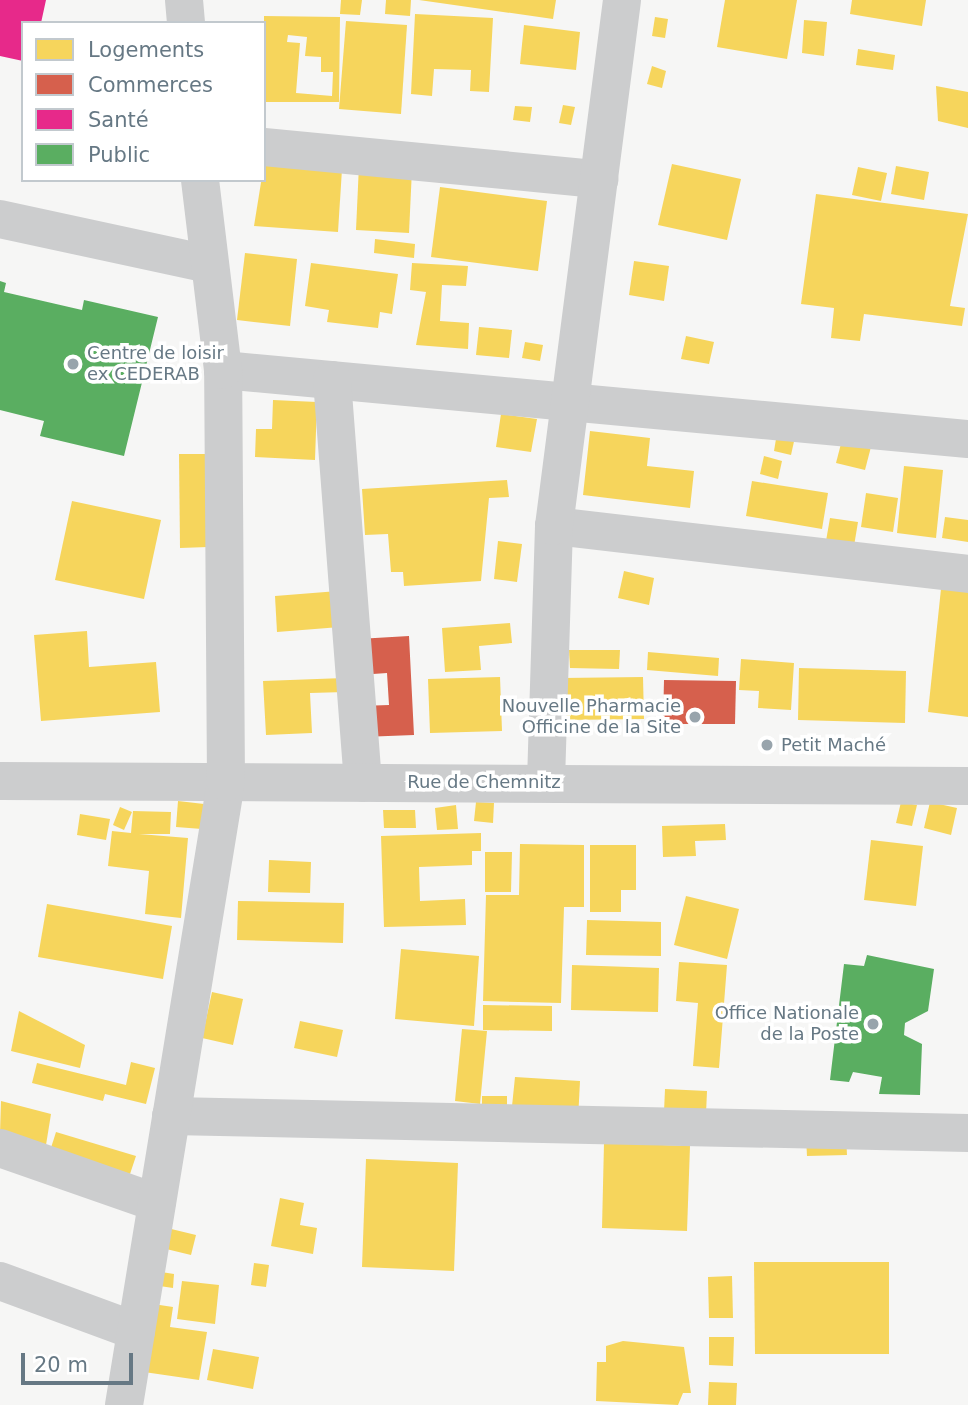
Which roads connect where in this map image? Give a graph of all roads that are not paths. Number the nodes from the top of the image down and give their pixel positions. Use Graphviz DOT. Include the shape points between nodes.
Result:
graph roads {
  1 [pos="184,0"];
  2 [pos="622,0"];
  3 [pos="186,21"];
  4 [pos="266,147"];
  5 [pos="599,179"];
  6 [pos="200,182"];
  7 [pos="0,219"];
  8 [pos="208,264"];
  9 [pos="223,370"];
  10 [pos="332,380"];
  11 [pos="570,403"];
  12 [pos="968,439"];
  13 [pos="554,526"];
  14 [pos="968,574"];
  15 [pos="0,781"];
  16 [pos="546,781"];
  17 [pos="226,782"];
  18 [pos="363,783"];
  19 [pos="968,786"];
  20 [pos="171,1116"];
  21 [pos="968,1133"];
  22 [pos="0,1148"];
  23 [pos="157,1203"];
  24 [pos="0,1281"];
  25 [pos="136,1331"];
  26 [pos="124,1405"];
  1 -- 3 [label="street"];
  2 -- 5 [label="street"];
  4 -- 5 [label="street"];
  5 -- 11 [label="street"];
  6 -- 8 [label="street"];
  7 -- 8 [label="street"];
  8 -- 9 [label="street"];
  9 -- 10 [label="street"];
  9 -- 17 [label="street"];
  10 -- 11 [label="street"];
  10 -- 18 [label="street"];
  11 -- 12 [label="street"];
  11 -- 13 [label="street"];
  13 -- 14 [label="street"];
  13 -- 16 [label="street"];
  15 -- 17 [label="street, Rue de Chemnitz"];
  16 -- 18 [label="street, Rue de Chemnitz"];
  16 -- 19 [label="street, Rue de Chemnitz"];
  17 -- 18 [label="street, Rue de Chemnitz"];
  17 -- 20 [label="street"];
  20 -- 21 [label="street"];
  20 -- 23 [label="street"];
  22 -- 23 [label="street"];
  23 -- 25 [label="street"];
  24 -- 25 [label="street"];
  25 -- 26 [label="street"];
}
